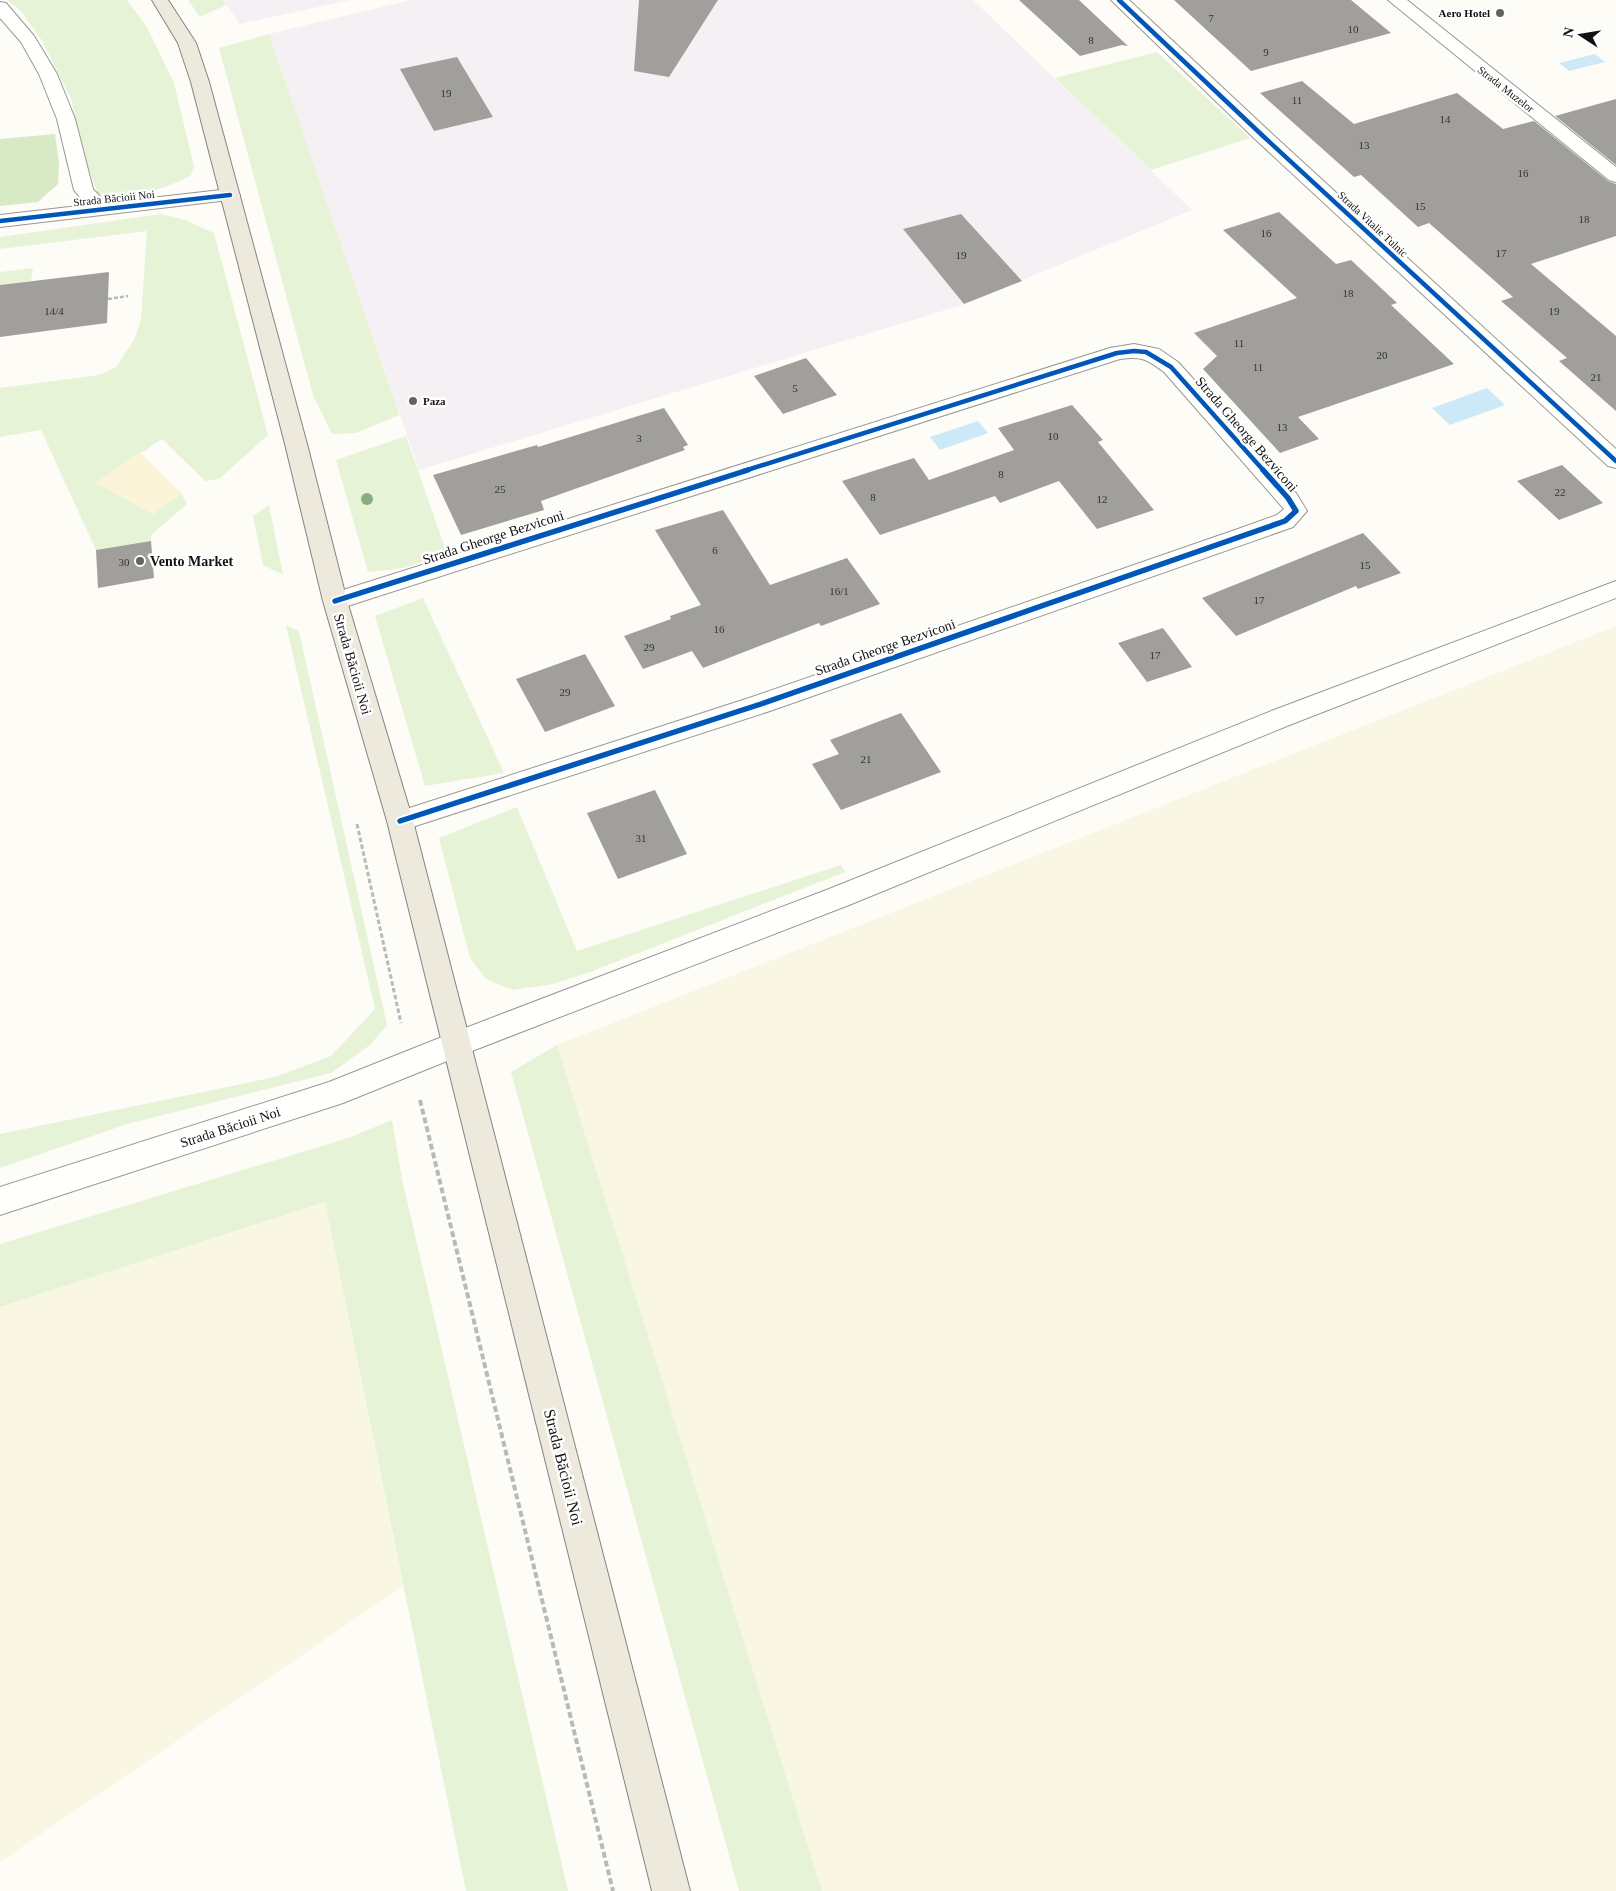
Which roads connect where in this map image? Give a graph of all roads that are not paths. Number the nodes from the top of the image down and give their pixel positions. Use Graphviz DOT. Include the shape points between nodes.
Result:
graph roads {
  1 [pos="160,0"];
  2 [pos="1119,0"];
  3 [pos="1396,0"];
  4 [pos="0,7"];
  5 [pos="1616,176"];
  6 [pos="230,196"];
  7 [pos="101,210"];
  8 [pos="0,221"];
  9 [pos="1616,462"];
  10 [pos="1616,589"];
  11 [pos="335,601"];
  12 [pos="400,822"];
  13 [pos="456,1044"];
  14 [pos="0,1200"];
  15 [pos="671,1891"];
  1 -- 6 [label="main road, Strada Băcioii Noi" via="186,43 200,82"];
  2 -- 9 [label="street, Strada Vitalie Tulnic"];
  3 -- 5 [label="street, Strada Muzelor"];
  4 -- 7 [label="street" via="28,40 48,74 66,119 84,190"];
  6 -- 7 [label="street, Strada Băcioii Noi"];
  6 -- 11 [label="main road, Strada Băcioii Noi"];
  7 -- 8 [label="street, Strada Băcioii Noi"];
  10 -- 13 [label="street" via="1282,717 839,897"];
  11 -- 12 [label="main road, Strada Băcioii Noi"];
  11 -- 12 [label="street, Strada Gheorge Bezviconi" via="1135,350 1152,352 1171,367 1296,511 1285,521 761,704"];
  12 -- 13 [label="main road, Strada Băcioii Noi"];
  13 -- 14 [label="street, Strada Băcioii Noi" via="333,1094"];
  13 -- 15 [label="main road, Strada Băcioii Noi"];
}
